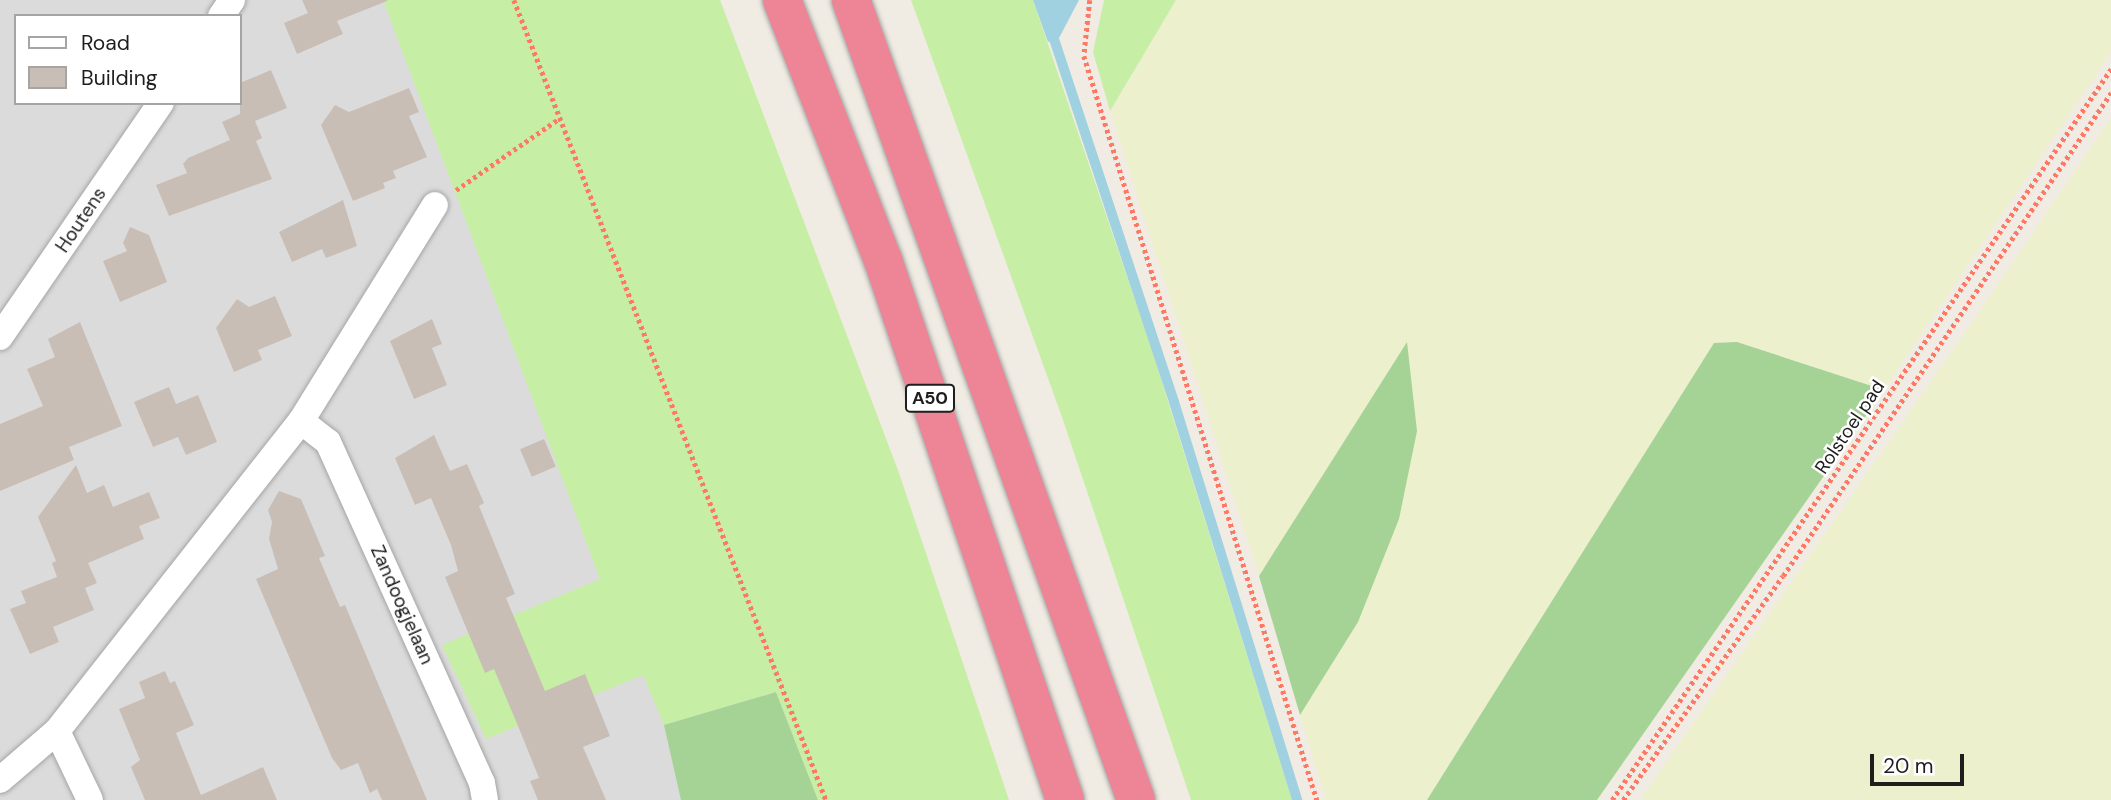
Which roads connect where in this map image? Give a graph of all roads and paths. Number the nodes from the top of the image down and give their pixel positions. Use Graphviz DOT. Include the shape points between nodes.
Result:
graph roads {
  1 [pos="514,0"];
  2 [pos="782,0"];
  3 [pos="851,0"];
  4 [pos="1090,0"];
  5 [pos="2111,69"];
  6 [pos="2111,93"];
  7 [pos="160,105"];
  8 [pos="560,118"];
  9 [pos="435,205"];
  10 [pos="0,337"];
  11 [pos="301,421"];
  12 [pos="57,732"];
  13 [pos="0,780"];
  14 [pos="90,800"];
  15 [pos="485,800"];
  16 [pos="826,800"];
  17 [pos="1065,800"];
  18 [pos="1136,800"];
  19 [pos="1317,800"];
  20 [pos="1612,800"];
  21 [pos="1623,800"];
  1 -- 8 [label="path"];
  2 -- 17 [label="highway, A50" via="883,260"];
  3 -- 18 [label="highway"];
  4 -- 19 [label="path" via="1084,56"];
  5 -- 20 [label="path, Rolstoel pad"];
  6 -- 21 [label="path" via="1783,576"];
  7 -- 10 [label="street, Houtens"];
  8 -- 9 [label="path"];
  8 -- 16 [label="path"];
  9 -- 11 [label="street"];
  11 -- 12 [label="street"];
  11 -- 15 [label="street, Zandoogjelaan" via="328,442 482,783"];
  12 -- 13 [label="street"];
  12 -- 14 [label="street"];
}
